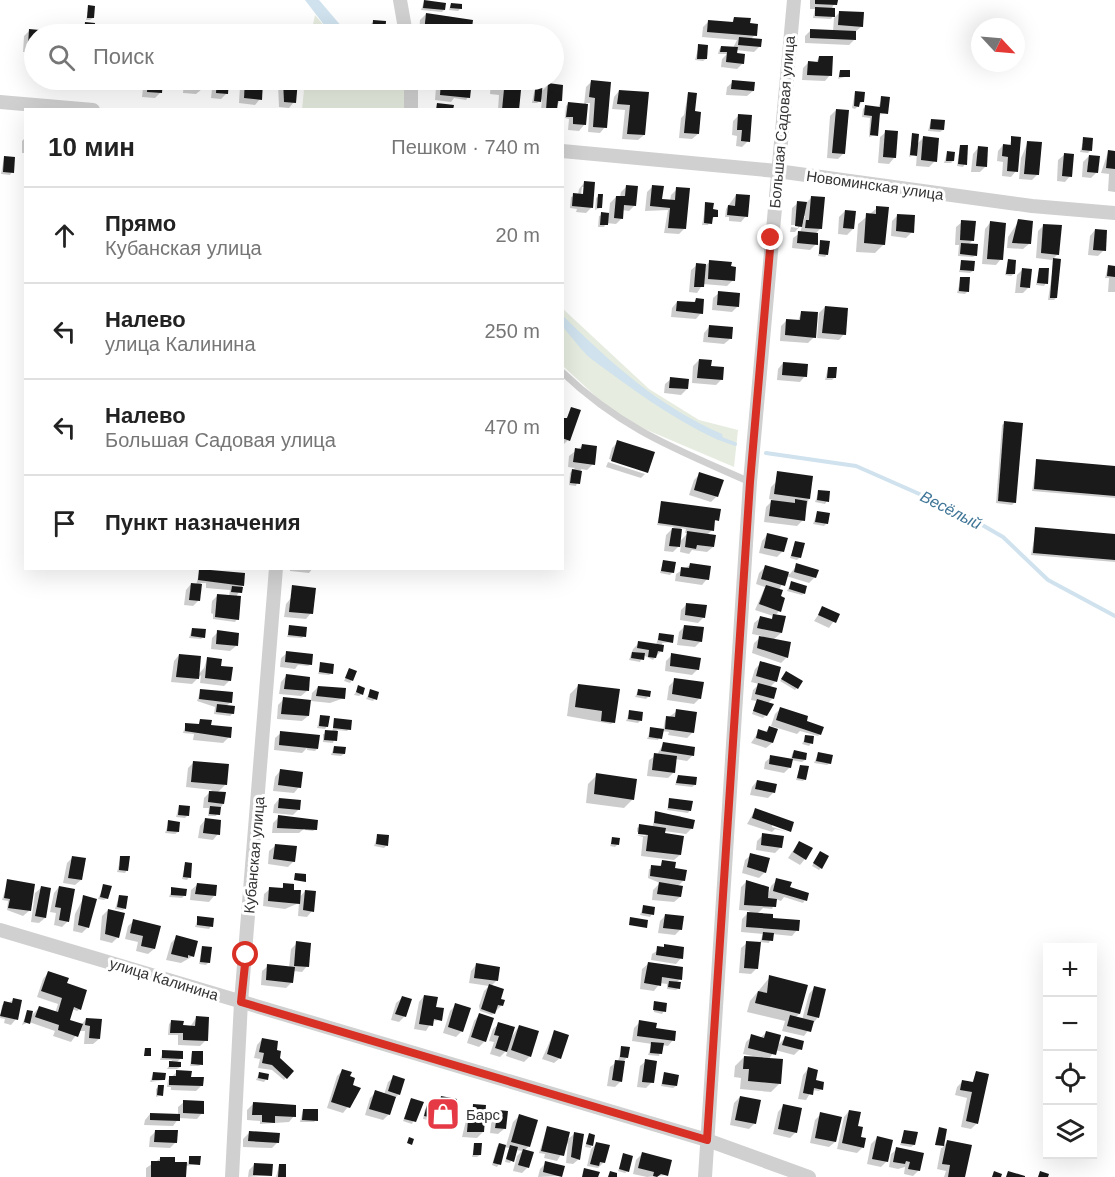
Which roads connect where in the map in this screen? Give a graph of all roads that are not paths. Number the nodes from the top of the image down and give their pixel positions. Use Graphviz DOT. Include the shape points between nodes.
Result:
graph roads {
  1 [pos="400,0"];
  2 [pos="794,0"];
  3 [pos="404,24"];
  4 [pos="411,90"];
  5 [pos="0,102"];
  6 [pos="70,108"];
  7 [pos="411,108"];
  8 [pos="564,151"];
  9 [pos="777,171"];
  10 [pos="1115,213"];
  11 [pos="564,374"];
  12 [pos="750,482"];
  13 [pos="276,570"];
  14 [pos="0,930"];
  15 [pos="241,1002"];
  16 [pos="707,1140"];
  17 [pos="232,1177"];
  18 [pos="705,1177"];
  19 [pos="809,1177"];
  1 -- 3 [label="street"];
  2 -- 9 [label="street, Большая Садовая улица"];
  4 -- 7 [label="street"];
  5 -- 6 [label="street"];
  8 -- 9 [label="street, Новоминская улица"];
  9 -- 10 [label="street, Новоминская улица" via="1032,206"];
  9 -- 12 [label="street, Большая Садовая улица"];
  11 -- 12 [label="lane" via="605,411 636,430"];
  12 -- 16 [label="street, Большая Садовая улица"];
  13 -- 15 [label="street, Кубанская улица"];
  14 -- 15 [label="street, улица Калинина"];
  15 -- 16 [label="street, улица Калинина"];
  15 -- 17 [label="street, Кубанская улица"];
  16 -- 18 [label="street, Большая Садовая улица"];
  16 -- 19 [label="street, улица Калинина"];
}
